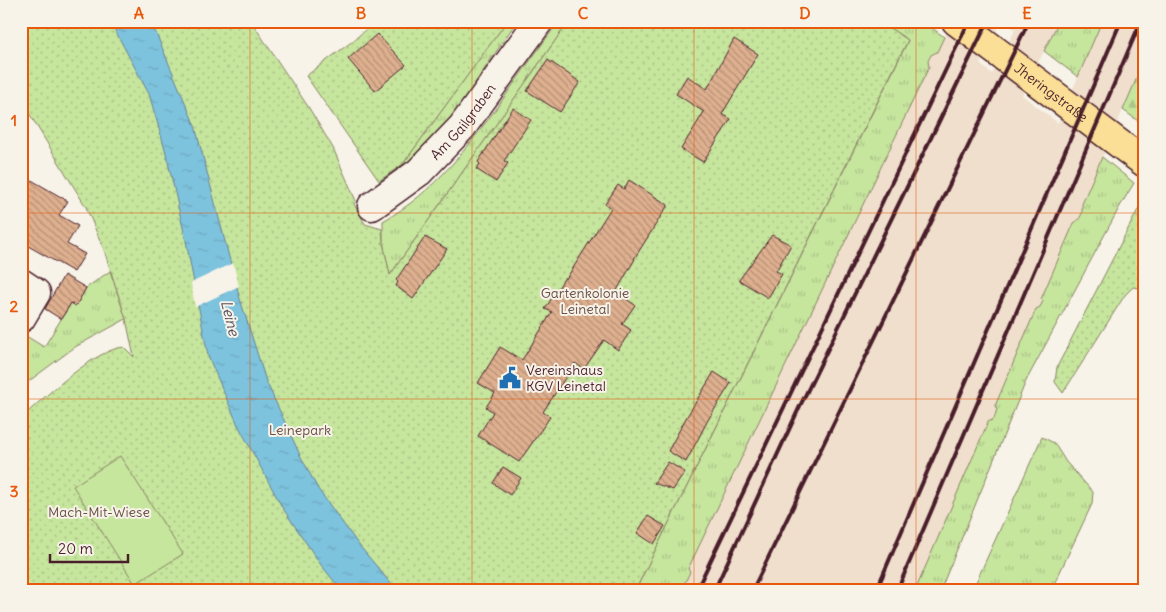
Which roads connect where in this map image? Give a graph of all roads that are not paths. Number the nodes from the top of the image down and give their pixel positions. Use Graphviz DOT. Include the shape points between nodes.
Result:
graph roads {
  1 [pos="539,21"];
  2 [pos="956,21"];
  3 [pos="1145,163"];
  4 [pos="372,206"];
  5 [pos="29,288"];
  6 [pos="21,318"];
  1 -- 4 [label="street, Am Gailgraben" via="462,127 418,172"];
  2 -- 3 [label="main road, Jheringstraße"];
  5 -- 6 [label="street"];
}
